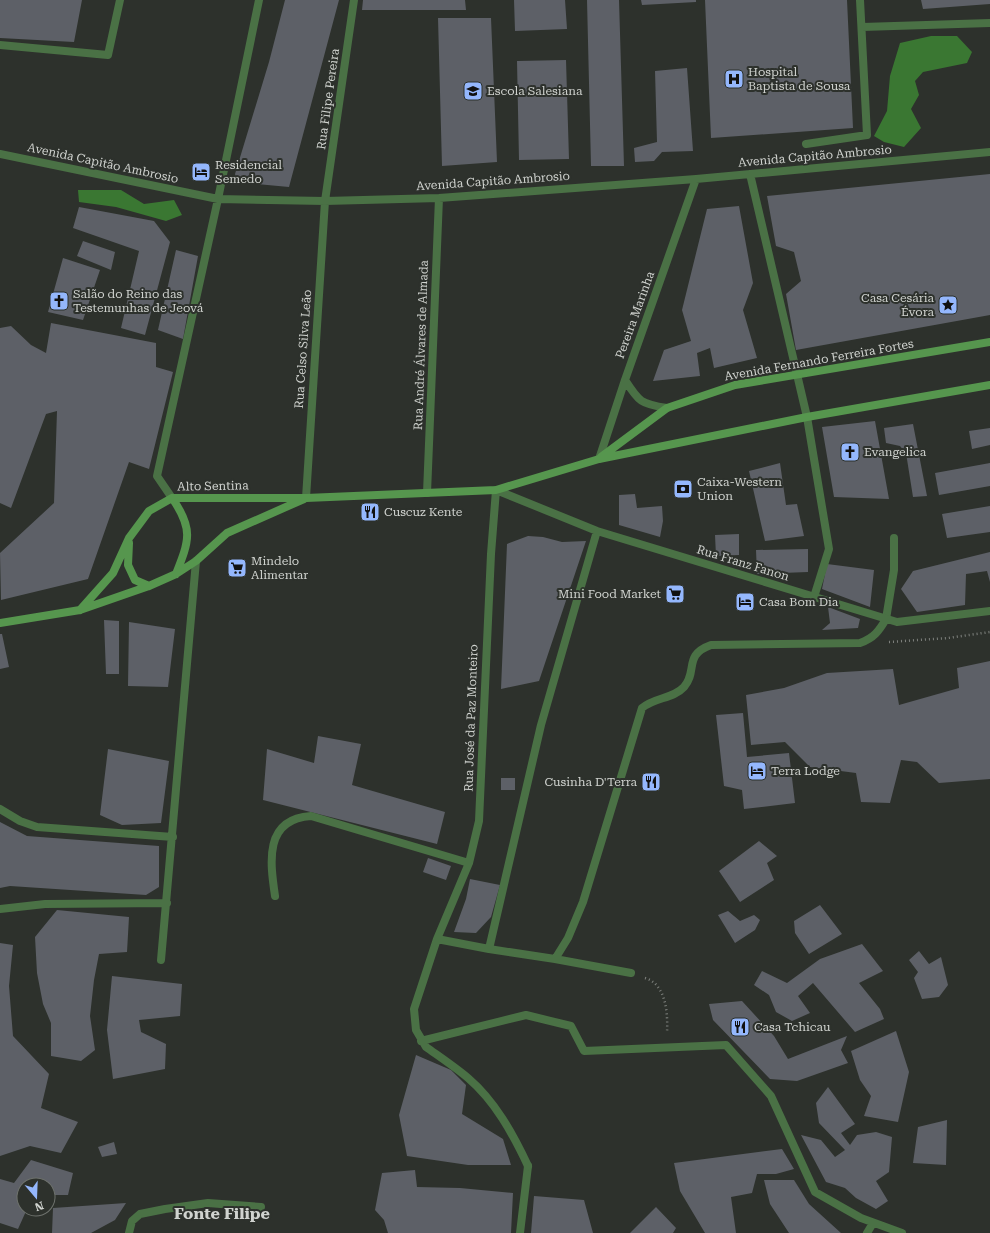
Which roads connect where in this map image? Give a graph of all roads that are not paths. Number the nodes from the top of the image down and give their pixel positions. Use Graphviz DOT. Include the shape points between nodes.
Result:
graph roads {
  1 [pos="120,0"];
  2 [pos="259,0"];
  3 [pos="354,0"];
  4 [pos="860,0"];
  5 [pos="990,23"];
  6 [pos="862,27"];
  7 [pos="0,45"];
  8 [pos="806,144"];
  9 [pos="990,152"];
  10 [pos="0,154"];
  11 [pos="750,174"];
  12 [pos="696,179"];
  13 [pos="439,198"];
  14 [pos="218,199"];
  15 [pos="325,200"];
  16 [pos="990,342"];
  17 [pos="797,375"];
  18 [pos="624,380"];
  19 [pos="990,385"];
  20 [pos="667,408"];
  21 [pos="807,417"];
  22 [pos="599,459"];
  23 [pos="496,490"];
  24 [pos="427,494"];
  25 [pos="172,498"];
  26 [pos="306,498"];
  27 [pos="597,531"];
  28 [pos="129,538"];
  29 [pos="894,538"];
  30 [pos="196,561"];
  31 [pos="176,574"];
  32 [pos="149,586"];
  33 [pos="814,597"];
  34 [pos="80,610"];
  35 [pos="990,612"];
  36 [pos="886,619"];
  37 [pos="0,623"];
  38 [pos="0,809"];
  39 [pos="173,837"];
  40 [pos="469,863"];
  41 [pos="275,896"];
  42 [pos="167,903"];
  43 [pos="0,909"];
  44 [pos="437,939"];
  45 [pos="489,949"];
  46 [pos="554,959"];
  47 [pos="161,960"];
  48 [pos="631,973"];
  49 [pos="420,1041"];
  50 [pos="262,1207"];
  51 [pos="874,1223"];
  52 [pos="129,1233"];
  53 [pos="520,1233"];
  54 [pos="867,1233"];
  55 [pos="902,1233"];
  1 -- 7 [label="street" via="108,55"];
  2 -- 14 [label="street"];
  3 -- 15 [label="street, Rua Filipe Pereira"];
  4 -- 6 [label="street"];
  5 -- 6 [label="street"];
  6 -- 8 [label="street" via="867,135"];
  9 -- 11 [label="street, Avenida Capitão Ambrosio"];
  10 -- 14 [label="street, Avenida Capitão Ambrosio"];
  11 -- 12 [label="street, Avenida Capitão Ambrosio"];
  11 -- 17 [label="street"];
  12 -- 13 [label="street, Avenida Capitão Ambrosio"];
  12 -- 18 [label="street, Pereira Marinha"];
  13 -- 15 [label="street, Avenida Capitão Ambrosio"];
  13 -- 24 [label="street, Rua André Álvares de Almada"];
  14 -- 15 [label="street, Avenida Capitão Ambrosio"];
  14 -- 25 [label="street" via="157,476"];
  15 -- 26 [label="street, Rua Celso Silva Leão"];
  16 -- 17 [label="main road, Avenida Fernando Ferreira Fortes"];
  17 -- 20 [label="main road, Avenida Fernando Ferreira Fortes" via="735,385"];
  17 -- 21 [label="street"];
  18 -- 20 [label="street" via="636,397 647,405"];
  18 -- 22 [label="street, Pereira Marinha"];
  19 -- 21 [label="main road, Avenida Fernando Ferreira Fortes"];
  20 -- 22 [label="main road, Avenida Fernando Ferreira Fortes"];
  21 -- 22 [label="main road, Avenida Fernando Ferreira Fortes"];
  21 -- 33 [label="street" via="829,549"];
  22 -- 23 [label="main road, Avenida Fernando Ferreira Fortes"];
  23 -- 24 [label="main road, Alto Sentina"];
  23 -- 27 [label="street, Rua Franz Fanon"];
  23 -- 40 [label="street, Rua José da Paz Monteiro" via="490,562 479,821"];
  24 -- 26 [label="main road, Alto Sentina"];
  25 -- 26 [label="main road, Alto Sentina"];
  25 -- 28 [label="main road, Alto Sentina" via="149,511"];
  25 -- 31 [label="main road" via="186,524 188,542"];
  26 -- 30 [label="main road, Alto Sentina" via="228,533"];
  27 -- 33 [label="street, Rua Franz Fanon"];
  27 -- 45 [label="street" via="541,725"];
  28 -- 32 [label="main road" via="128,565 135,580"];
  28 -- 34 [label="main road, Alto Sentina" via="114,573"];
  29 -- 36 [label="street" via="894,570"];
  30 -- 31 [label="main road, Alto Sentina"];
  30 -- 39 [label="street"];
  31 -- 32 [label="main road, Alto Sentina"];
  32 -- 34 [label="main road, Alto Sentina"];
  33 -- 36 [label="street, Rua Franz Fanon"];
  34 -- 37 [label="main road, Alto Sentina"];
  35 -- 36 [label="street, Rua Franz Fanon" via="897,622"];
  36 -- 46 [label="street" via="879,632 871,639 860,643 711,645 701,649 693,657 685,685 680,691 649,702 642,708 583,902 568,938"];
  38 -- 39 [label="street" via="20,821 37,827"];
  39 -- 42 [label="street"];
  40 -- 41 [label="street" via="311,816 300,817 281,828 275,838 272,853"];
  40 -- 44 [label="street, Rua José da Paz Monteiro"];
  42 -- 43 [label="street" via="45,904"];
  42 -- 47 [label="street"];
  44 -- 45 [label="street"];
  44 -- 49 [label="street, Rua José da Paz Monteiro" via="414,1009"];
  45 -- 46 [label="street"];
  46 -- 48 [label="street"];
  49 -- 51 [label="street" via="526,1016 571,1026 584,1051 726,1045 772,1096 815,1192"];
  49 -- 53 [label="street" via="468,1078 492,1103 517,1142 528,1166"];
  50 -- 52 [label="street" via="208,1203 165,1209 140,1214 132,1221"];
  51 -- 54 [label="street"];
  51 -- 55 [label="street"];
}
